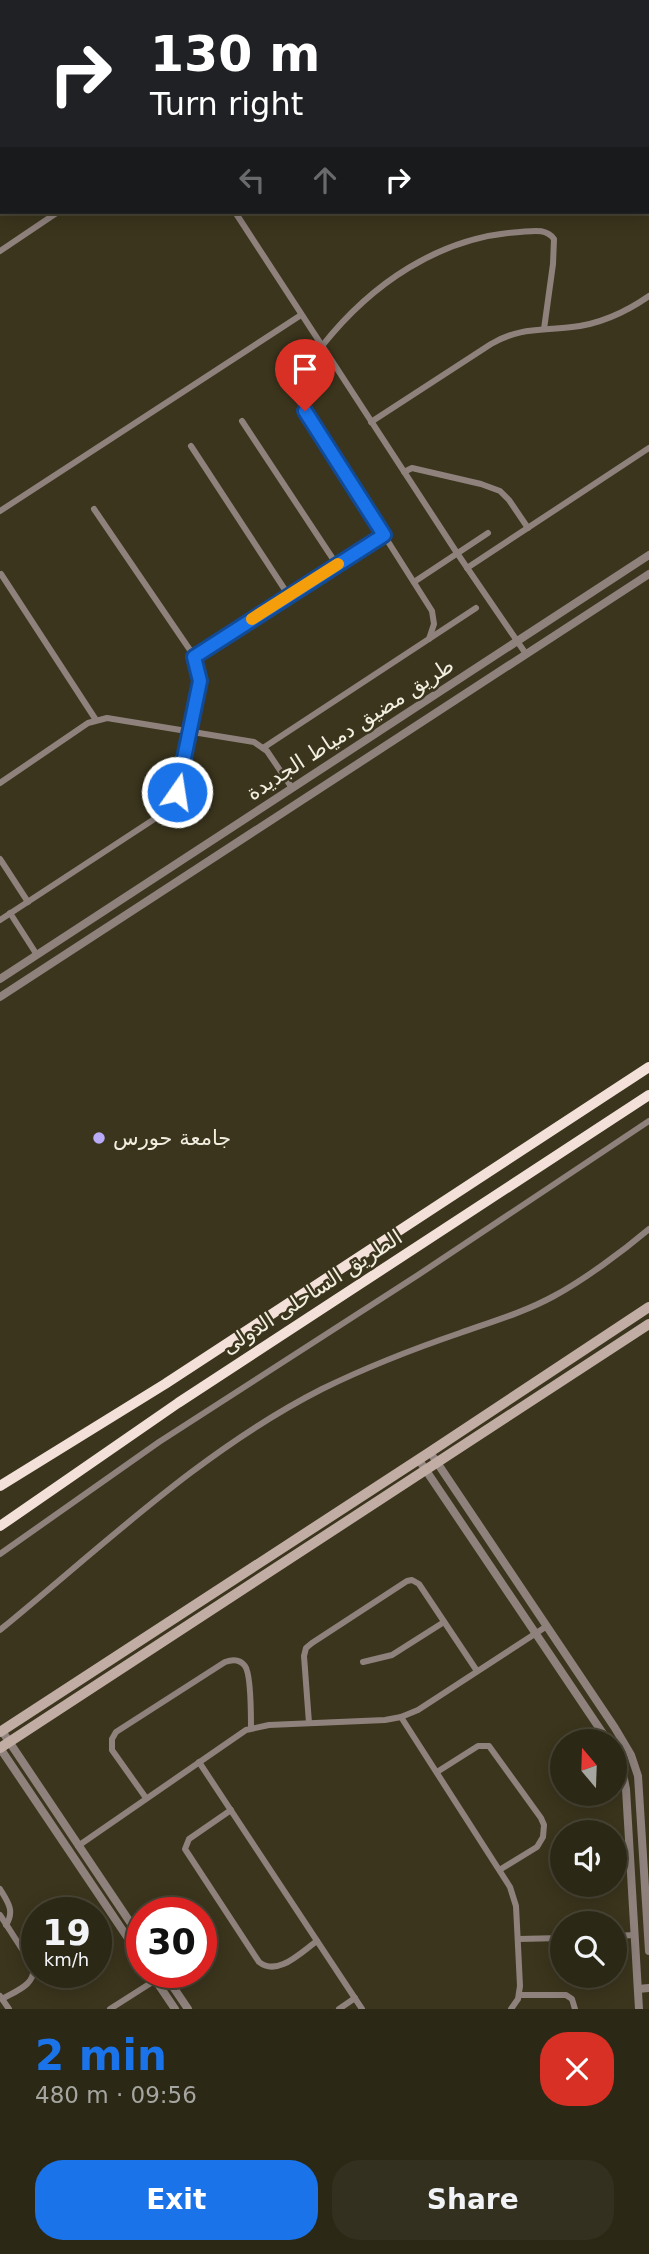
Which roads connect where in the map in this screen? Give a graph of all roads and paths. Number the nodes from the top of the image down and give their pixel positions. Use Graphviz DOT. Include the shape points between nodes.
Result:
graph roads {
  1 [pos="55,214"];
  2 [pos="235,214"];
  3 [pos="0,251"];
  4 [pos="649,296"];
  5 [pos="301,315"];
  6 [pos="544,329"];
  7 [pos="322,346"];
  8 [pos="292,390"];
  9 [pos="242,421"];
  10 [pos="371,422"];
  11 [pos="191,446"];
  12 [pos="649,448"];
  13 [pos="404,472"];
  14 [pos="94,509"];
  15 [pos="0,511"];
  16 [pos="528,528"];
  17 [pos="488,533"];
  18 [pos="384,535"];
  19 [pos="457,553"];
  20 [pos="649,555"];
  21 [pos="337,565"];
  22 [pos="467,568"];
  23 [pos="1,574"];
  24 [pos="649,574"];
  25 [pos="414,582"];
  26 [pos="289,596"];
  27 [pos="476,608"];
  28 [pos="429,639"];
  29 [pos="517,641"];
  30 [pos="526,654"];
  31 [pos="194,657"];
  32 [pos="96,719"];
  33 [pos="190,730"];
  34 [pos="263,748"];
  35 [pos="1,781"];
  36 [pos="292,788"];
  37 [pos="236,824"];
  38 [pos="245,836"];
  39 [pos="0,859"];
  40 [pos="28,902"];
  41 [pos="10,914"];
  42 [pos="0,920"];
  43 [pos="37,955"];
  44 [pos="0,979"];
  45 [pos="0,998"];
  46 [pos="649,1067"];
  47 [pos="649,1095"];
  48 [pos="649,1121"];
  49 [pos="649,1229"];
  50 [pos="649,1307"];
  51 [pos="649,1324"];
  52 [pos="430,1452"];
  53 [pos="419,1460"];
  54 [pos="438,1463"];
  55 [pos="426,1471"];
  56 [pos="0,1486"];
  57 [pos="0,1527"];
  58 [pos="0,1554"];
  59 [pos="444,1622"];
  60 [pos="547,1626"];
  61 [pos="0,1630"];
  62 [pos="536,1633"];
  63 [pos="363,1662"];
  64 [pos="477,1671"];
  65 [pos="401,1717"];
  66 [pos="309,1723"];
  67 [pos="251,1728"];
  68 [pos="600,1729"];
  69 [pos="1,1732"];
  70 [pos="3,1746"];
  71 [pos="198,1762"];
  72 [pos="437,1772"];
  73 [pos="146,1798"];
  74 [pos="627,1806"];
  75 [pos="231,1810"];
  76 [pos="629,1839"];
  77 [pos="642,1839"];
  78 [pos="78,1846"];
  79 [pos="501,1869"];
  80 [pos="0,1889"];
  81 [pos="0,1915"];
  82 [pos="126,1916"];
  83 [pos="6,1925"];
  84 [pos="126,1934"];
  85 [pos="627,1936"];
  86 [pos="635,1936"];
  87 [pos="550,1938"];
  88 [pos="518,1939"];
  89 [pos="317,1941"];
  90 [pos="649,1951"];
  91 [pos="137,1988"];
  92 [pos="161,1988"];
  93 [pos="174,1988"];
  94 [pos="649,1988"];
  95 [pos="638,1989"];
  96 [pos="519,1995"];
  97 [pos="1,1998"];
  98 [pos="355,1998"];
  99 [pos="9,2009"];
  100 [pos="110,2009"];
  101 [pos="175,2009"];
  102 [pos="188,2009"];
  103 [pos="339,2009"];
  104 [pos="362,2009"];
  105 [pos="511,2009"];
  106 [pos="575,2009"];
  107 [pos="639,2009"];
  1 -- 3 [label="street"];
  2 -- 5 [label="street"];
  4 -- 6 [label="street" via="603,320"];
  5 -- 7 [label="street"];
  5 -- 15 [label="street"];
  6 -- 7 [label="street" via="554,239 543,231 516,232 464,242 407,268 357,306"];
  6 -- 10 [label="street" via="499,339"];
  7 -- 10 [label="street"];
  8 -- 18 [label="street"];
  9 -- 21 [label="street"];
  10 -- 13 [label="street"];
  11 -- 26 [label="street"];
  12 -- 16 [label="street"];
  13 -- 16 [label="street" via="412,468 494,488 509,499"];
  13 -- 19 [label="street"];
  14 -- 31 [label="street"];
  16 -- 22 [label="street"];
  17 -- 19 [label="street"];
  18 -- 21 [label="street"];
  18 -- 25 [label="street"];
  19 -- 22 [label="street"];
  19 -- 25 [label="street"];
  20 -- 29 [label="street, طريق مضيق دمياط الجديدة"];
  21 -- 26 [label="street"];
  22 -- 29 [label="street"];
  23 -- 32 [label="street"];
  24 -- 30 [label="street, طريق مضيق دمياط الجديدة"];
  25 -- 28 [label="street" via="433,615"];
  26 -- 31 [label="street"];
  27 -- 28 [label="street"];
  28 -- 34 [label="street"];
  29 -- 30 [label="street"];
  29 -- 36 [label="street, طريق مضيق دمياط الجديدة"];
  30 -- 38 [label="street, طريق مضيق دمياط الجديدة"];
  31 -- 33 [label="street" via="200,681"];
  32 -- 33 [label="street"];
  32 -- 35 [label="street"];
  33 -- 34 [label="street" via="250,741"];
  33 -- 40 [label="street" via="177,792 162,814"];
  34 -- 36 [label="street"];
  36 -- 37 [label="street, طريق مضيق دمياط الجديدة"];
  37 -- 38 [label="street"];
  37 -- 43 [label="street, طريق مضيق دمياط الجديدة"];
  38 -- 45 [label="street, طريق مضيق دمياط الجديدة"];
  39 -- 40 [label="street"];
  40 -- 41 [label="street"];
  41 -- 42 [label="street"];
  41 -- 43 [label="street"];
  43 -- 44 [label="street, طريق مضيق دمياط الجديدة"];
  46 -- 56 [label="highway, الطريق الساحلى الدولى"];
  47 -- 57 [label="highway, الطريق الساحلى الدولى" via="178,1403"];
  48 -- 58 [label="street" via="159,1442"];
  49 -- 61 [label="street" via="554,1296 375,1365 278,1413 184,1476"];
  50 -- 52 [label="main road"];
  51 -- 54 [label="main road"];
  52 -- 53 [label="main road"];
  52 -- 54 [label="street"];
  53 -- 55 [label="street"];
  53 -- 69 [label="main road"];
  54 -- 55 [label="main road"];
  54 -- 60 [label="street"];
  55 -- 62 [label="street"];
  55 -- 70 [label="main road"];
  59 -- 63 [label="street" via="391,1655"];
  59 -- 64 [label="street"];
  59 -- 66 [label="street" via="419,1584 410,1580 312,1643 304,1656"];
  60 -- 62 [label="street"];
  60 -- 77 [label="street" via="631,1755 639,1787"];
  62 -- 64 [label="street"];
  62 -- 68 [label="street"];
  64 -- 65 [label="street"];
  65 -- 66 [label="street"];
  65 -- 72 [label="street"];
  66 -- 67 [label="street"];
  67 -- 71 [label="street"];
  67 -- 73 [label="street" via="247,1671 241,1661 233,1660 116,1732 112,1750"];
  69 -- 70 [label="street"];
  70 -- 78 [label="street"];
  70 -- 84 [label="street"];
  71 -- 73 [label="street"];
  71 -- 75 [label="street"];
  72 -- 79 [label="street"];
  72 -- 79 [label="street" via="478,1746 489,1746 541,1818 544,1833 537,1847"];
  73 -- 78 [label="street"];
  74 -- 76 [label="street"];
  75 -- 89 [label="street"];
  75 -- 89 [label="street" via="189,1839 185,1849 259,1962 279,1967"];
  76 -- 77 [label="street"];
  76 -- 86 [label="street"];
  77 -- 90 [label="street"];
  78 -- 82 [label="street"];
  79 -- 88 [label="street" via="514,1900"];
  80 -- 83 [label="street" via="11,1909"];
  81 -- 83 [label="street"];
  83 -- 97 [label="street" via="34,1972 29,1983"];
  85 -- 86 [label="street"];
  86 -- 95 [label="street"];
  87 -- 88 [label="street"];
  88 -- 96 [label="street"];
  89 -- 98 [label="street"];
  91 -- 100 [label="street"];
  92 -- 101 [label="street"];
  93 -- 102 [label="street"];
  94 -- 95 [label="street"];
  95 -- 107 [label="street"];
  96 -- 105 [label="street"];
  96 -- 106 [label="street" via="566,1995"];
  97 -- 99 [label="street"];
  98 -- 103 [label="street"];
  98 -- 104 [label="street"];
}
